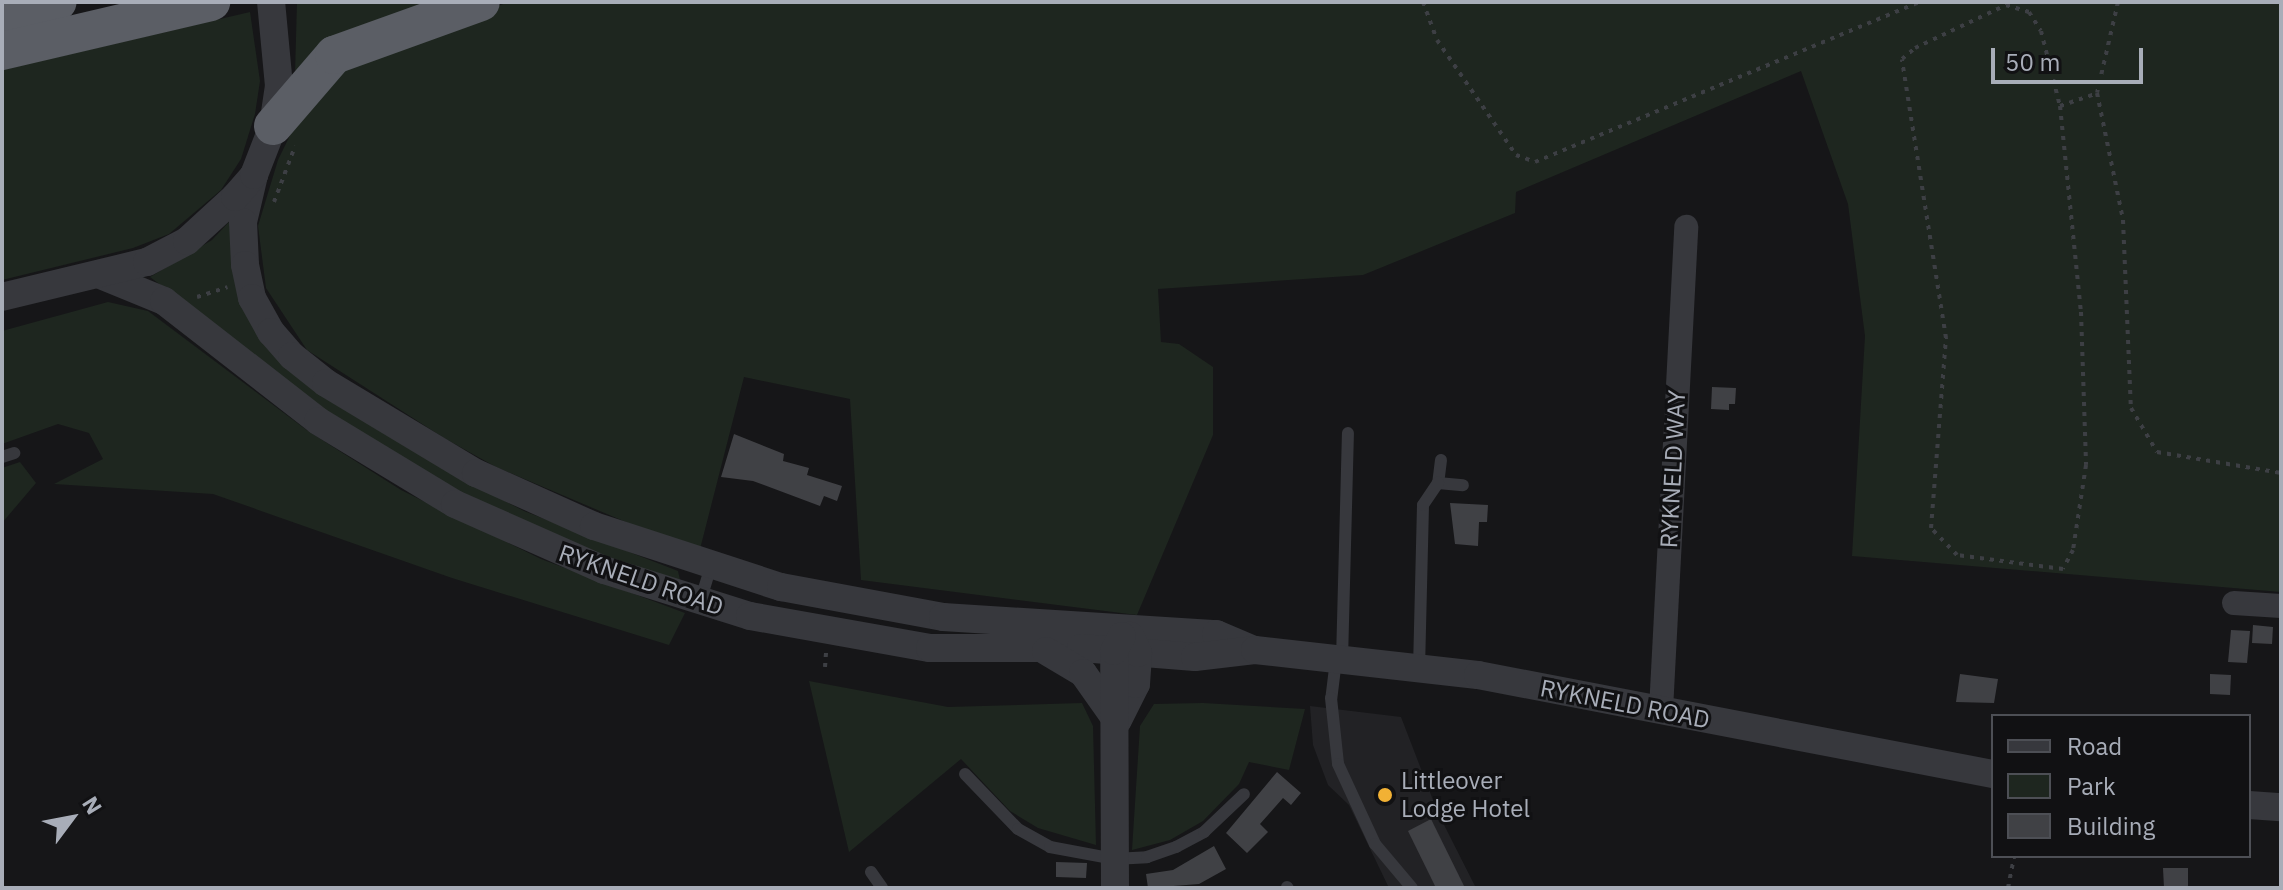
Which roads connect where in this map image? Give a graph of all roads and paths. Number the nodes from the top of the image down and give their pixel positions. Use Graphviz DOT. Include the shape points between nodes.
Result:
graph roads {
  1 [pos="58,2"];
  2 [pos="211,2"];
  3 [pos="481,2"];
  4 [pos="1423,2"];
  5 [pos="1919,2"];
  6 [pos="2118,2"];
  7 [pos="273,10"];
  8 [pos="2,15"];
  9 [pos="2,51"];
  10 [pos="2097,93"];
  11 [pos="2060,106"];
  12 [pos="273,126"];
  13 [pos="254,175"];
  14 [pos="1686,227"];
  15 [pos="103,276"];
  16 [pos="14,296"];
  17 [pos="2,310"];
  18 [pos="1348,433"];
  19 [pos="1441,460"];
  20 [pos="2281,473"];
  21 [pos="1438,483"];
  22 [pos="1463,485"];
  23 [pos="711,567"];
  24 [pos="810,593"];
  25 [pos="700,602"];
  26 [pos="2234,603"];
  27 [pos="2281,606"];
  28 [pos="800,629"];
  29 [pos="1126,644"];
  30 [pos="1045,651"];
  31 [pos="1339,660"];
  32 [pos="1419,669"];
  33 [pos="1661,710"];
  34 [pos="1117,721"];
  35 [pos="965,774"];
  36 [pos="1991,774"];
  37 [pos="1244,794"];
  38 [pos="2281,797"];
  39 [pos="2251,805"];
  40 [pos="2281,807"];
  41 [pos="2014,858"];
  42 [pos="1114,859"];
  43 [pos="871,872"];
  44 [pos="882,888"];
  45 [pos="1115,888"];
  46 [pos="1412,888"];
  47 [pos="2008,888"];
  1 -- 8 [label="highway"];
  2 -- 9 [label="highway"];
  3 -- 12 [label="highway" via="334,55"];
  4 -- 5 [label="path" via="1437,40 1516,155 1535,162"];
  6 -- 10 [label="path"];
  7 -- 12 [label="street, RYKNELD ROAD" via="279,86"];
  10 -- 11 [label="path"];
  10 -- 20 [label="path" via="2123,220 2131,408 2157,452"];
  11 -- 11 [label="path" via="2041,31 2029,12 2006,5 1902,59 1946,338 1931,528 1957,555 2063,569 2073,550 2086,465 2081,312"];
  12 -- 13 [label="street, RYKNELD ROAD"];
  13 -- 15 [label="street" via="187,241"];
  13 -- 23 [label="street, RYKNELD ROAD" via="243,222 248,281 258,313 292,356 356,403 476,473 594,526"];
  14 -- 33 [label="street, RYKNELD WAY"];
  15 -- 16 [label="street"];
  15 -- 25 [label="street, RYKNELD ROAD" via="164,301 318,421 455,504 527,539"];
  16 -- 17 [label="street"];
  18 -- 31 [label="lane"];
  19 -- 21 [label="lane"];
  21 -- 22 [label="lane"];
  21 -- 32 [label="lane" via="1423,505"];
  23 -- 24 [label="street, RYKNELD ROAD"];
  23 -- 25 [label="lane"];
  24 -- 28 [label="lane"];
  24 -- 29 [label="street, RYKNELD ROAD"];
  25 -- 28 [label="street, RYKNELD ROAD"];
  26 -- 27 [label="street"];
  28 -- 30 [label="street, RYKNELD ROAD" via="930,648"];
  29 -- 30 [label="street, RYKNELD ROAD"];
  29 -- 31 [label="street, RYKNELD ROAD" via="1195,657 1255,650"];
  29 -- 34 [label="street" via="1136,684"];
  30 -- 34 [label="street" via="1083,673"];
  31 -- 32 [label="street, RYKNELD ROAD"];
  31 -- 46 [label="lane" via="1331,698 1338,764 1375,844"];
  32 -- 33 [label="street, RYKNELD ROAD"];
  33 -- 36 [label="street, RYKNELD ROAD"];
  34 -- 42 [label="street"];
  35 -- 42 [label="lane" via="1018,829 1050,847"];
  37 -- 42 [label="lane" via="1204,832 1176,847 1147,857"];
  38 -- 40 [label="street"];
  39 -- 40 [label="street"];
  41 -- 47 [label="path"];
  42 -- 45 [label="street"];
  43 -- 44 [label="lane"];
}
